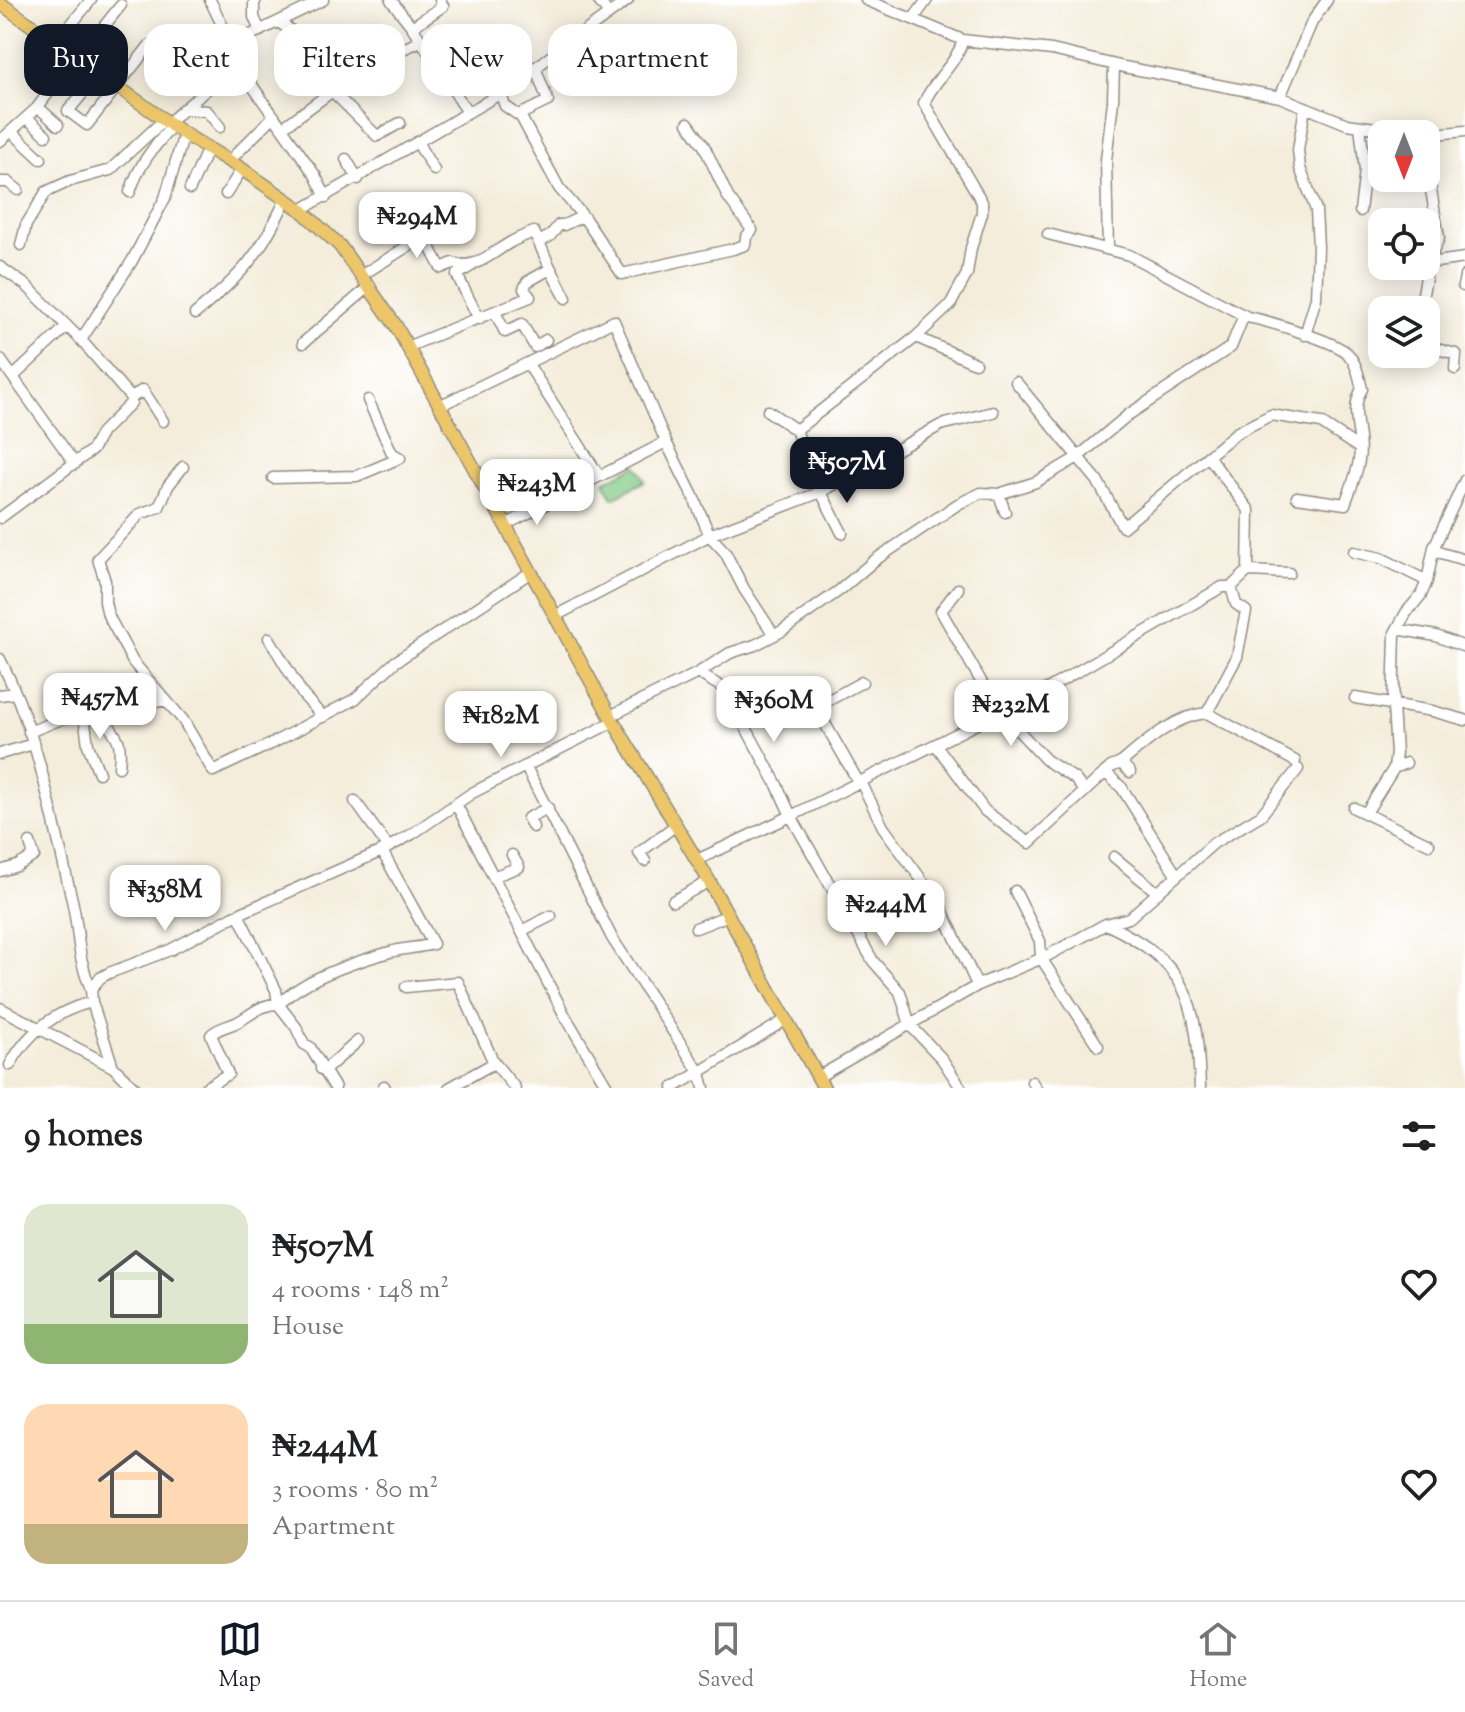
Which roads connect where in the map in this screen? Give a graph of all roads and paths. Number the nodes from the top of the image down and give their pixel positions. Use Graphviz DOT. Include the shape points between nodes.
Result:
graph roads {
  1 [pos="91,0"];
  2 [pos="256,0"];
  3 [pos="323,0"];
  4 [pos="391,0"];
  5 [pos="440,0"];
  6 [pos="598,0"];
  7 [pos="628,0"];
  8 [pos="866,0"];
  9 [pos="927,0"];
  10 [pos="1327,0"];
  11 [pos="214,1"];
  12 [pos="0,3"];
  13 [pos="121,5"];
  14 [pos="609,14"];
  15 [pos="913,19"];
  16 [pos="278,22"];
  17 [pos="29,24"];
  18 [pos="71,24"];
  19 [pos="106,24"];
  20 [pos="224,24"];
  21 [pos="281,24"];
  22 [pos="412,27"];
  23 [pos="260,31"];
  24 [pos="963,40"];
  25 [pos="421,41"];
  26 [pos="405,48"];
  27 [pos="144,53"];
  28 [pos="1114,65"];
  29 [pos="535,67"];
  30 [pos="532,69"];
  31 [pos="128,74"];
  32 [pos="128,94"];
  33 [pos="258,94"];
  34 [pos="46,96"];
  35 [pos="78,96"];
  36 [pos="111,96"];
  37 [pos="199,96"];
  38 [pos="325,96"];
  39 [pos="337,96"];
  40 [pos="457,96"];
  41 [pos="493,96"];
  42 [pos="501,96"];
  43 [pos="1280,97"];
  44 [pos="38,107"];
  45 [pos="1305,107"];
  46 [pos="183,109"];
  47 [pos="467,111"];
  48 [pos="519,115"];
  49 [pos="274,116"];
  50 [pos="27,118"];
  51 [pos="168,123"];
  52 [pos="400,123"];
  53 [pos="688,123"];
  54 [pos="58,125"];
  55 [pos="1360,126"];
  56 [pos="220,127"];
  57 [pos="1368,127"];
  58 [pos="282,128"];
  59 [pos="1465,131"];
  60 [pos="12,132"];
  61 [pos="184,134"];
  62 [pos="1440,134"];
  63 [pos="46,135"];
  64 [pos="0,141"];
  65 [pos="417,142"];
  66 [pos="208,148"];
  67 [pos="41,159"];
  68 [pos="346,159"];
  69 [pos="229,161"];
  70 [pos="242,169"];
  71 [pos="434,170"];
  72 [pos="358,179"];
  73 [pos="0,182"];
  74 [pos="190,189"];
  75 [pos="18,190"];
  76 [pos="130,192"];
  77 [pos="226,194"];
  78 [pos="326,197"];
  79 [pos="286,199"];
  80 [pos="301,210"];
  81 [pos="1360,211"];
  82 [pos="583,216"];
  83 [pos="1048,234"];
  84 [pos="21,245"];
  85 [pos="1108,248"];
  86 [pos="1465,258"];
  87 [pos="1440,261"];
  88 [pos="548,263"];
  89 [pos="474,264"];
  90 [pos="0,267"];
  91 [pos="362,275"];
  92 [pos="370,286"];
  93 [pos="495,312"];
  94 [pos="195,314"];
  95 [pos="1244,315"];
  96 [pos="479,319"];
  97 [pos="66,327"];
  98 [pos="1305,335"];
  99 [pos="916,337"];
  100 [pos="81,340"];
  101 [pos="546,340"];
  102 [pos="303,343"];
  103 [pos="407,347"];
  104 [pos="1440,350"];
  105 [pos="0,359"];
  106 [pos="523,363"];
  107 [pos="975,363"];
  108 [pos="1455,369"];
  109 [pos="14,376"];
  110 [pos="1016,382"];
  111 [pos="131,398"];
  112 [pos="368,400"];
  113 [pos="439,406"];
  114 [pos="768,411"];
  115 [pos="993,412"];
  116 [pos="163,421"];
  117 [pos="796,430"];
  118 [pos="666,442"];
  119 [pos="1359,448"];
  120 [pos="1208,456"];
  121 [pos="1078,457"];
  122 [pos="75,464"];
  123 [pos="183,467"];
  124 [pos="599,476"];
  125 [pos="273,478"];
  126 [pos="1465,480"];
  127 [pos="821,492"];
  128 [pos="999,494"];
  129 [pos="1297,497"];
  130 [pos="1005,512"];
  131 [pos="0,518"];
  132 [pos="505,525"];
  133 [pos="842,533"];
  134 [pos="710,536"];
  135 [pos="1434,547"];
  136 [pos="1354,552"];
  137 [pos="1465,560"];
  138 [pos="1248,571"];
  139 [pos="531,572"];
  140 [pos="1289,573"];
  141 [pos="1427,581"];
  142 [pos="1231,587"];
  143 [pos="958,589"];
  144 [pos="555,616"];
  145 [pos="1397,629"];
  146 [pos="774,635"];
  147 [pos="269,638"];
  148 [pos="1465,647"];
  149 [pos="0,659"];
  150 [pos="698,673"];
  151 [pos="862,682"];
  152 [pos="15,693"];
  153 [pos="0,695"];
  154 [pos="1355,698"];
  155 [pos="166,700"];
  156 [pos="1393,706"];
  157 [pos="104,712"];
  158 [pos="1000,713"];
  159 [pos="1207,713"];
  160 [pos="84,715"];
  161 [pos="323,717"];
  162 [pos="612,719"];
  163 [pos="1465,720"];
  164 [pos="29,732"];
  165 [pos="33,744"];
  166 [pos="936,745"];
  167 [pos="0,754"];
  168 [pos="1121,763"];
  169 [pos="1406,763"];
  170 [pos="119,767"];
  171 [pos="526,767"];
  172 [pos="1394,768"];
  173 [pos="1105,772"];
  174 [pos="1130,772"];
  175 [pos="99,773"];
  176 [pos="860,782"];
  177 [pos="1084,791"];
  178 [pos="355,801"];
  179 [pos="456,804"];
  180 [pos="548,808"];
  181 [pos="1354,808"];
  182 [pos="1366,813"];
  183 [pos="791,816"];
  184 [pos="676,825"];
  185 [pos="533,827"];
  186 [pos="30,843"];
  187 [pos="1429,844"];
  188 [pos="385,849"];
  189 [pos="512,855"];
  190 [pos="1114,857"];
  191 [pos="697,860"];
  192 [pos="645,861"];
  193 [pos="0,871"];
  194 [pos="495,876"];
  195 [pos="1177,876"];
  196 [pos="710,881"];
  197 [pos="1015,891"];
  198 [pos="1158,893"];
  199 [pos="673,901"];
  200 [pos="238,914"];
  201 [pos="729,915"];
  202 [pos="551,916"];
  203 [pos="1106,924"];
  204 [pos="696,928"];
  205 [pos="523,930"];
  206 [pos="1041,958"];
  207 [pos="977,985"];
  208 [pos="406,987"];
  209 [pos="91,989"];
  210 [pos="92,1002"];
  211 [pos="279,1005"];
  212 [pos="0,1008"];
  213 [pos="787,1019"];
  214 [pos="910,1025"];
  215 [pos="38,1029"];
  216 [pos="358,1041"];
  217 [pos="1098,1046"];
  218 [pos="494,1063"];
  219 [pos="10,1065"];
  220 [pos="113,1067"];
  221 [pos="321,1069"];
  222 [pos="700,1073"];
  223 [pos="821,1083"];
  224 [pos="135,1088"];
  225 [pos="205,1088"];
  226 [pos="335,1088"];
  227 [pos="449,1088"];
  228 [pos="515,1088"];
  229 [pos="608,1088"];
  230 [pos="673,1088"];
  231 [pos="704,1088"];
  232 [pos="961,1088"];
  233 [pos="1200,1088"];
  1 -- 18 [label="street"];
  2 -- 23 [label="street" via="254,17"];
  3 -- 16 [label="street"];
  4 -- 22 [label="street"];
  5 -- 22 [label="street" via="443,6"];
  6 -- 14 [label="street"];
  7 -- 14 [label="street"];
  8 -- 15 [label="street"];
  9 -- 15 [label="street"];
  10 -- 43 [label="street"];
  11 -- 20 [label="street"];
  12 -- 17 [label="main road"];
  13 -- 19 [label="street"];
  14 -- 29 [label="street"];
  15 -- 24 [label="street"];
  16 -- 21 [label="street"];
  16 -- 23 [label="street"];
  22 -- 25 [label="street"];
  24 -- 28 [label="street" via="1052,50"];
  24 -- 99 [label="street" via="960,53 924,103 986,198 967,274 950,305"];
  25 -- 26 [label="street"];
  27 -- 31 [label="street"];
  28 -- 43 [label="street"];
  28 -- 85 [label="street" via="1106,160"];
  29 -- 30 [label="street"];
  29 -- 48 [label="street" via="548,101"];
  32 -- 51 [label="main road"];
  33 -- 49 [label="street"];
  34 -- 44 [label="street"];
  35 -- 36 [label="street" via="68,111 87,125"];
  37 -- 46 [label="street"];
  38 -- 58 [label="street"];
  39 -- 52 [label="street" via="377,136"];
  40 -- 47 [label="street"];
  41 -- 47 [label="street"];
  42 -- 48 [label="street" via="505,106"];
  43 -- 45 [label="street"];
  44 -- 50 [label="street"];
  44 -- 54 [label="street"];
  45 -- 55 [label="street"];
  45 -- 98 [label="street" via="1298,150 1316,210 1318,247 1316,298"];
  46 -- 51 [label="street"];
  46 -- 56 [label="street" via="212,108"];
  47 -- 65 [label="street"];
  48 -- 82 [label="street" via="559,188"];
  49 -- 58 [label="street"];
  49 -- 69 [label="street"];
  50 -- 60 [label="street"];
  50 -- 63 [label="street"];
  51 -- 61 [label="main road"];
  51 -- 76 [label="street"];
  51 -- 84 [label="street" via="110,170 46,192 26,225"];
  53 -- 82 [label="street" via="752,230 745,245 622,274"];
  55 -- 57 [label="street"];
  55 -- 81 [label="street" via="1365,170"];
  58 -- 78 [label="street"];
  59 -- 62 [label="street"];
  60 -- 64 [label="street"];
  60 -- 67 [label="street"];
  61 -- 66 [label="main road"];
  61 -- 100 [label="street" via="165,198"];
  65 -- 71 [label="street"];
  65 -- 72 [label="street"];
  66 -- 69 [label="main road"];
  66 -- 74 [label="street"];
  68 -- 72 [label="street"];
  69 -- 70 [label="main road"];
  70 -- 77 [label="street"];
  70 -- 79 [label="main road"];
  72 -- 78 [label="street"];
  73 -- 75 [label="street"];
  78 -- 80 [label="street"];
  79 -- 80 [label="main road"];
  79 -- 94 [label="street" via="245,270"];
  80 -- 91 [label="main road"];
  82 -- 88 [label="street" via="559,225 539,242"];
  83 -- 85 [label="street"];
  85 -- 95 [label="street"];
  86 -- 87 [label="street"];
  88 -- 89 [label="street" via="534,232"];
  88 -- 93 [label="street" via="566,298 550,269 527,282 524,289 530,297"];
  89 -- 91 [label="street" via="441,268 424,236"];
  89 -- 96 [label="street" via="457,275"];
  90 -- 97 [label="street" via="27,286"];
  91 -- 92 [label="main road"];
  92 -- 102 [label="street"];
  92 -- 103 [label="main road"];
  93 -- 96 [label="street"];
  93 -- 101 [label="street" via="505,332 522,324 535,347"];
  95 -- 98 [label="street"];
  95 -- 121 [label="street" via="1231,347 1128,415"];
  96 -- 103 [label="street"];
  97 -- 100 [label="street"];
  97 -- 109 [label="street"];
  98 -- 119 [label="street" via="1333,343 1355,365 1362,389 1356,398"];
  99 -- 107 [label="street"];
  99 -- 117 [label="street"];
  100 -- 111 [label="street"];
  103 -- 113 [label="main road"];
  104 -- 108 [label="street" via="1456,354"];
  105 -- 109 [label="street"];
  106 -- 113 [label="street"];
  106 -- 118 [label="street" via="614,321"];
  106 -- 124 [label="street"];
  109 -- 122 [label="street"];
  110 -- 121 [label="street"];
  111 -- 116 [label="street" via="143,390"];
  111 -- 122 [label="street"];
  112 -- 125 [label="street" via="392,453 400,458 357,476"];
  113 -- 132 [label="main road"];
  114 -- 117 [label="street"];
  115 -- 127 [label="street" via="941,425"];
  117 -- 127 [label="street"];
  118 -- 124 [label="street"];
  118 -- 134 [label="street"];
  119 -- 120 [label="street" via="1321,423 1271,415 1236,433"];
  119 -- 129 [label="street" via="1345,504"];
  120 -- 121 [label="street" via="1123,527"];
  120 -- 138 [label="street" via="1249,510"];
  121 -- 128 [label="street" via="1036,482"];
  122 -- 131 [label="street"];
  123 -- 155 [label="street" via="159,507 140,514 98,559 112,623 133,662"];
  124 -- 132 [label="street"];
  126 -- 135 [label="street"];
  127 -- 133 [label="street"];
  127 -- 134 [label="street"];
  128 -- 130 [label="street"];
  128 -- 146 [label="street" via="981,493 958,504"];
  132 -- 139 [label="main road"];
  134 -- 144 [label="street"];
  134 -- 146 [label="street"];
  135 -- 137 [label="street"];
  135 -- 141 [label="street"];
  136 -- 141 [label="street" via="1381,558"];
  138 -- 140 [label="street"];
  138 -- 142 [label="street"];
  139 -- 144 [label="main road"];
  139 -- 161 [label="street"];
  141 -- 145 [label="street"];
  142 -- 158 [label="street" via="1222,587"];
  142 -- 159 [label="street" via="1236,604 1246,611 1243,631 1237,657"];
  143 -- 158 [label="street" via="941,611"];
  144 -- 162 [label="main road"];
  145 -- 148 [label="street"];
  145 -- 156 [label="street"];
  146 -- 150 [label="street"];
  147 -- 161 [label="street" via="303,695"];
  149 -- 152 [label="street"];
  150 -- 162 [label="street"];
  150 -- 183 [label="street" via="725,689"];
  151 -- 176 [label="street" via="835,694 820,705 819,713"];
  152 -- 153 [label="street"];
  152 -- 164 [label="street"];
  154 -- 156 [label="street"];
  155 -- 157 [label="street"];
  155 -- 161 [label="street" via="213,771"];
  156 -- 163 [label="street"];
  156 -- 172 [label="street"];
  157 -- 160 [label="street"];
  157 -- 170 [label="street" via="120,741"];
  158 -- 166 [label="street"];
  158 -- 177 [label="street"];
  159 -- 168 [label="street" via="1170,727"];
  159 -- 195 [label="street" via="1296,765 1261,815 1214,843"];
  160 -- 164 [label="street"];
  160 -- 175 [label="street"];
  162 -- 171 [label="street"];
  162 -- 184 [label="main road"];
  164 -- 165 [label="street"];
  165 -- 167 [label="street"];
  165 -- 209 [label="street" via="59,836 82,967"];
  166 -- 176 [label="street"];
  166 -- 177 [label="street" via="985,811 1029,843"];
  168 -- 173 [label="street"];
  168 -- 174 [label="street"];
  169 -- 172 [label="street"];
  171 -- 179 [label="street"];
  171 -- 180 [label="street"];
  172 -- 182 [label="street"];
  173 -- 177 [label="street"];
  173 -- 195 [label="street" via="1122,788"];
  176 -- 183 [label="street"];
  176 -- 207 [label="street" via="883,827 940,905"];
  178 -- 188 [label="street"];
  179 -- 188 [label="street"];
  179 -- 194 [label="street"];
  180 -- 185 [label="street" via="528,818"];
  180 -- 222 [label="street" via="612,938"];
  181 -- 182 [label="street"];
  182 -- 187 [label="street"];
  183 -- 191 [label="street"];
  183 -- 214 [label="street" via="873,961 900,992"];
  184 -- 191 [label="main road"];
  184 -- 192 [label="street" via="639,853"];
  186 -- 193 [label="street" via="34,856"];
  188 -- 200 [label="street"];
  188 -- 211 [label="street" via="433,944 331,973"];
  189 -- 194 [label="street" via="519,867"];
  190 -- 198 [label="street"];
  191 -- 196 [label="main road"];
  194 -- 205 [label="street"];
  195 -- 198 [label="street"];
  196 -- 199 [label="street"];
  196 -- 201 [label="main road"];
  197 -- 206 [label="street" via="1040,941"];
  198 -- 203 [label="street" via="1129,918"];
  200 -- 209 [label="street" via="170,950 109,973"];
  200 -- 211 [label="street"];
  201 -- 204 [label="street"];
  201 -- 213 [label="main road"];
  202 -- 205 [label="street"];
  203 -- 206 [label="street"];
  203 -- 233 [label="street" via="1145,945 1179,979 1193,1014"];
  205 -- 229 [label="street"];
  206 -- 207 [label="street"];
  206 -- 217 [label="street"];
  207 -- 214 [label="street"];
  208 -- 218 [label="street" via="458,982"];
  209 -- 210 [label="street"];
  210 -- 215 [label="street" via="67,1010"];
  210 -- 220 [label="street"];
  211 -- 221 [label="street"];
  211 -- 225 [label="street" via="272,1003 211,1035 228,1074"];
  212 -- 215 [label="street"];
  213 -- 222 [label="street"];
  213 -- 223 [label="main road"];
  214 -- 223 [label="street"];
  214 -- 232 [label="street"];
  215 -- 219 [label="street"];
  215 -- 220 [label="street"];
  216 -- 221 [label="street"];
  218 -- 227 [label="street"];
  218 -- 228 [label="street"];
  220 -- 224 [label="street"];
  221 -- 226 [label="street"];
  222 -- 230 [label="street"];
  222 -- 231 [label="street"];
}
